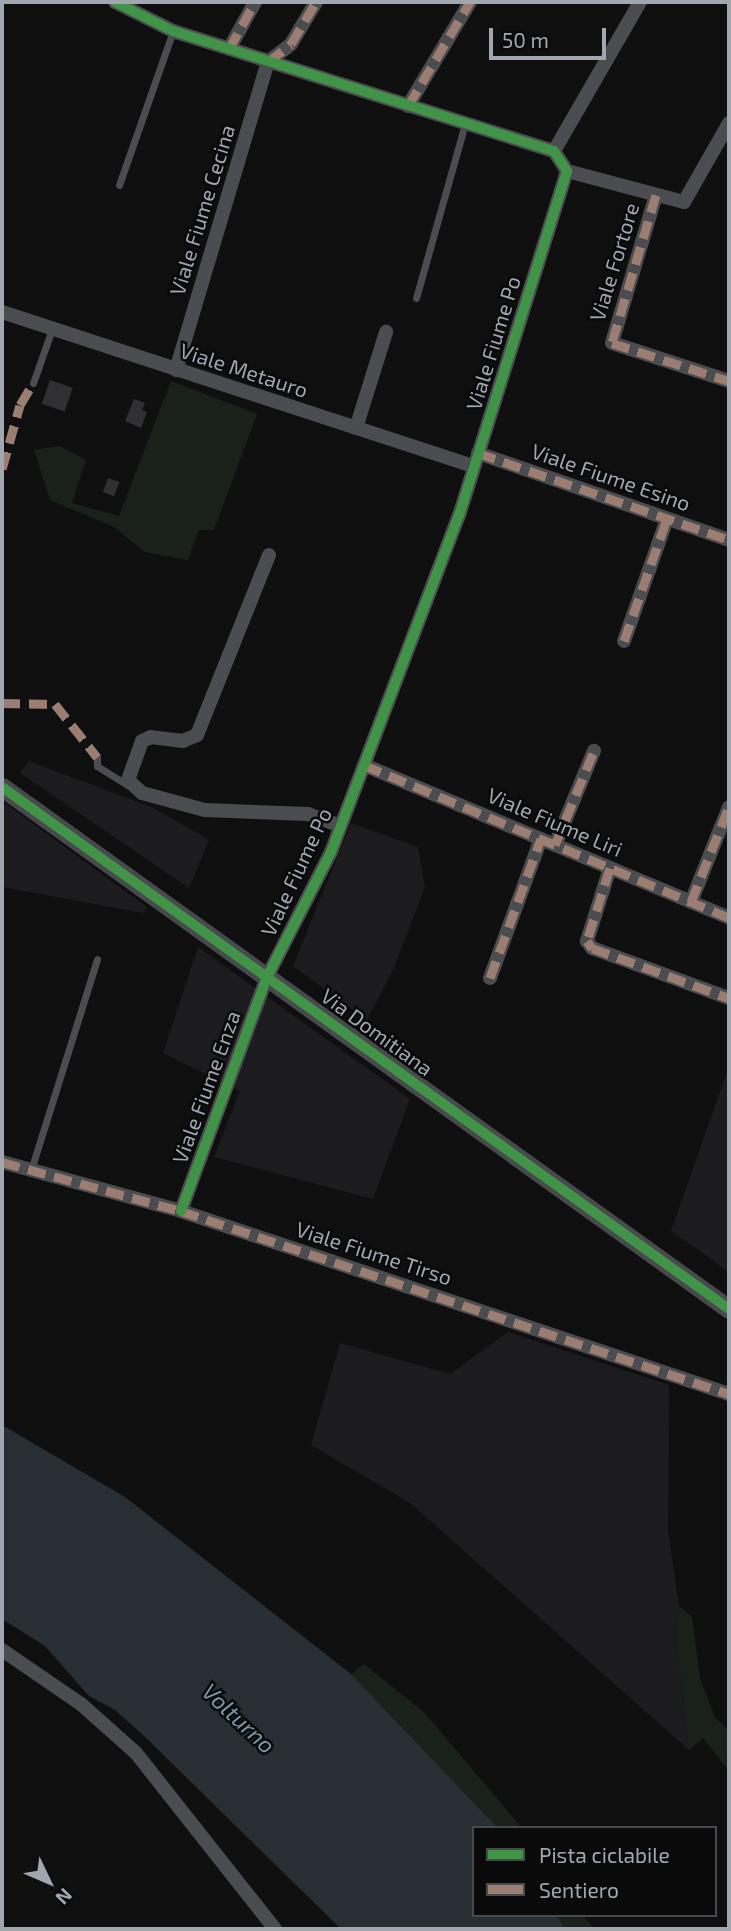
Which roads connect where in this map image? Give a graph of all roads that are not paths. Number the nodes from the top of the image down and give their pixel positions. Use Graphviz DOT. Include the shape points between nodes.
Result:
graph roads {
  1 [pos="115,2"];
  2 [pos="255,2"];
  3 [pos="316,2"];
  4 [pos="470,2"];
  5 [pos="640,2"];
  6 [pos="173,31"];
  7 [pos="229,49"];
  8 [pos="268,62"];
  9 [pos="408,106"];
  10 [pos="465,123"];
  11 [pos="729,123"];
  12 [pos="554,151"];
  13 [pos="567,170"];
  14 [pos="119,186"];
  15 [pos="656,195"];
  16 [pos="416,298"];
  17 [pos="2,312"];
  18 [pos="52,328"];
  19 [pos="386,332"];
  20 [pos="176,370"];
  21 [pos="729,381"];
  22 [pos="33,383"];
  23 [pos="356,428"];
  24 [pos="476,460"];
  25 [pos="667,519"];
  26 [pos="729,540"];
  27 [pos="269,555"];
  28 [pos="624,641"];
  29 [pos="594,751"];
  30 [pos="97,757"];
  31 [pos="364,765"];
  32 [pos="2,787"];
  33 [pos="132,788"];
  34 [pos="729,807"];
  35 [pos="341,826"];
  36 [pos="541,839"];
  37 [pos="555,845"];
  38 [pos="610,868"];
  39 [pos="691,902"];
  40 [pos="729,918"];
  41 [pos="97,959"];
  42 [pos="267,977"];
  43 [pos="490,978"];
  44 [pos="729,998"];
  45 [pos="2,1162"];
  46 [pos="31,1170"];
  47 [pos="181,1211"];
  48 [pos="729,1309"];
  49 [pos="729,1394"];
  50 [pos="2,1650"];
  51 [pos="275,1929"];
  1 -- 6 [label="street"];
  2 -- 7 [label="street"];
  3 -- 8 [label="street" via="291,44"];
  4 -- 9 [label="street"];
  5 -- 12 [label="street"];
  6 -- 7 [label="street"];
  6 -- 14 [label="lane"];
  7 -- 8 [label="street"];
  8 -- 9 [label="street"];
  8 -- 20 [label="street, Viale Fiume Cecina"];
  9 -- 10 [label="street"];
  10 -- 12 [label="street"];
  10 -- 16 [label="lane"];
  11 -- 15 [label="street" via="684,202"];
  12 -- 13 [label="street"];
  13 -- 15 [label="street"];
  13 -- 24 [label="street, Viale Fiume Po"];
  15 -- 21 [label="street, Viale Fortore" via="612,343"];
  17 -- 18 [label="street, Viale Metauro"];
  18 -- 20 [label="street, Viale Metauro"];
  18 -- 22 [label="lane"];
  19 -- 23 [label="street"];
  20 -- 23 [label="street, Viale Metauro"];
  23 -- 24 [label="street, Viale Metauro"];
  24 -- 25 [label="street, Viale Fiume Esino"];
  24 -- 31 [label="street, Viale Fiume Po"];
  25 -- 26 [label="street, Viale Fiume Esino"];
  25 -- 28 [label="street"];
  27 -- 33 [label="street" via="197,735 183,741 151,737 142,741 128,780"];
  29 -- 37 [label="street"];
  30 -- 33 [label="lane" via="97,766"];
  31 -- 35 [label="street, Viale Fiume Po"];
  31 -- 36 [label="street, Viale Fiume Liri"];
  32 -- 42 [label="street, Via Domitiana"];
  33 -- 35 [label="street" via="205,810 308,814"];
  34 -- 39 [label="street"];
  35 -- 42 [label="street, Viale Fiume Po"];
  36 -- 37 [label="street, Viale Fiume Liri"];
  36 -- 43 [label="street"];
  37 -- 38 [label="street, Viale Fiume Liri"];
  38 -- 39 [label="street, Viale Fiume Liri"];
  38 -- 44 [label="street" via="587,940 592,948"];
  39 -- 40 [label="street, Viale Fiume Liri"];
  41 -- 46 [label="lane"];
  42 -- 47 [label="street, Viale Fiume Enza"];
  42 -- 48 [label="street, Via Domitiana"];
  45 -- 46 [label="street, Viale Fiume Tirso"];
  46 -- 47 [label="street, Viale Fiume Tirso"];
  47 -- 49 [label="street, Viale Fiume Tirso"];
  50 -- 51 [label="street" via="81,1704 136,1753"];
}
